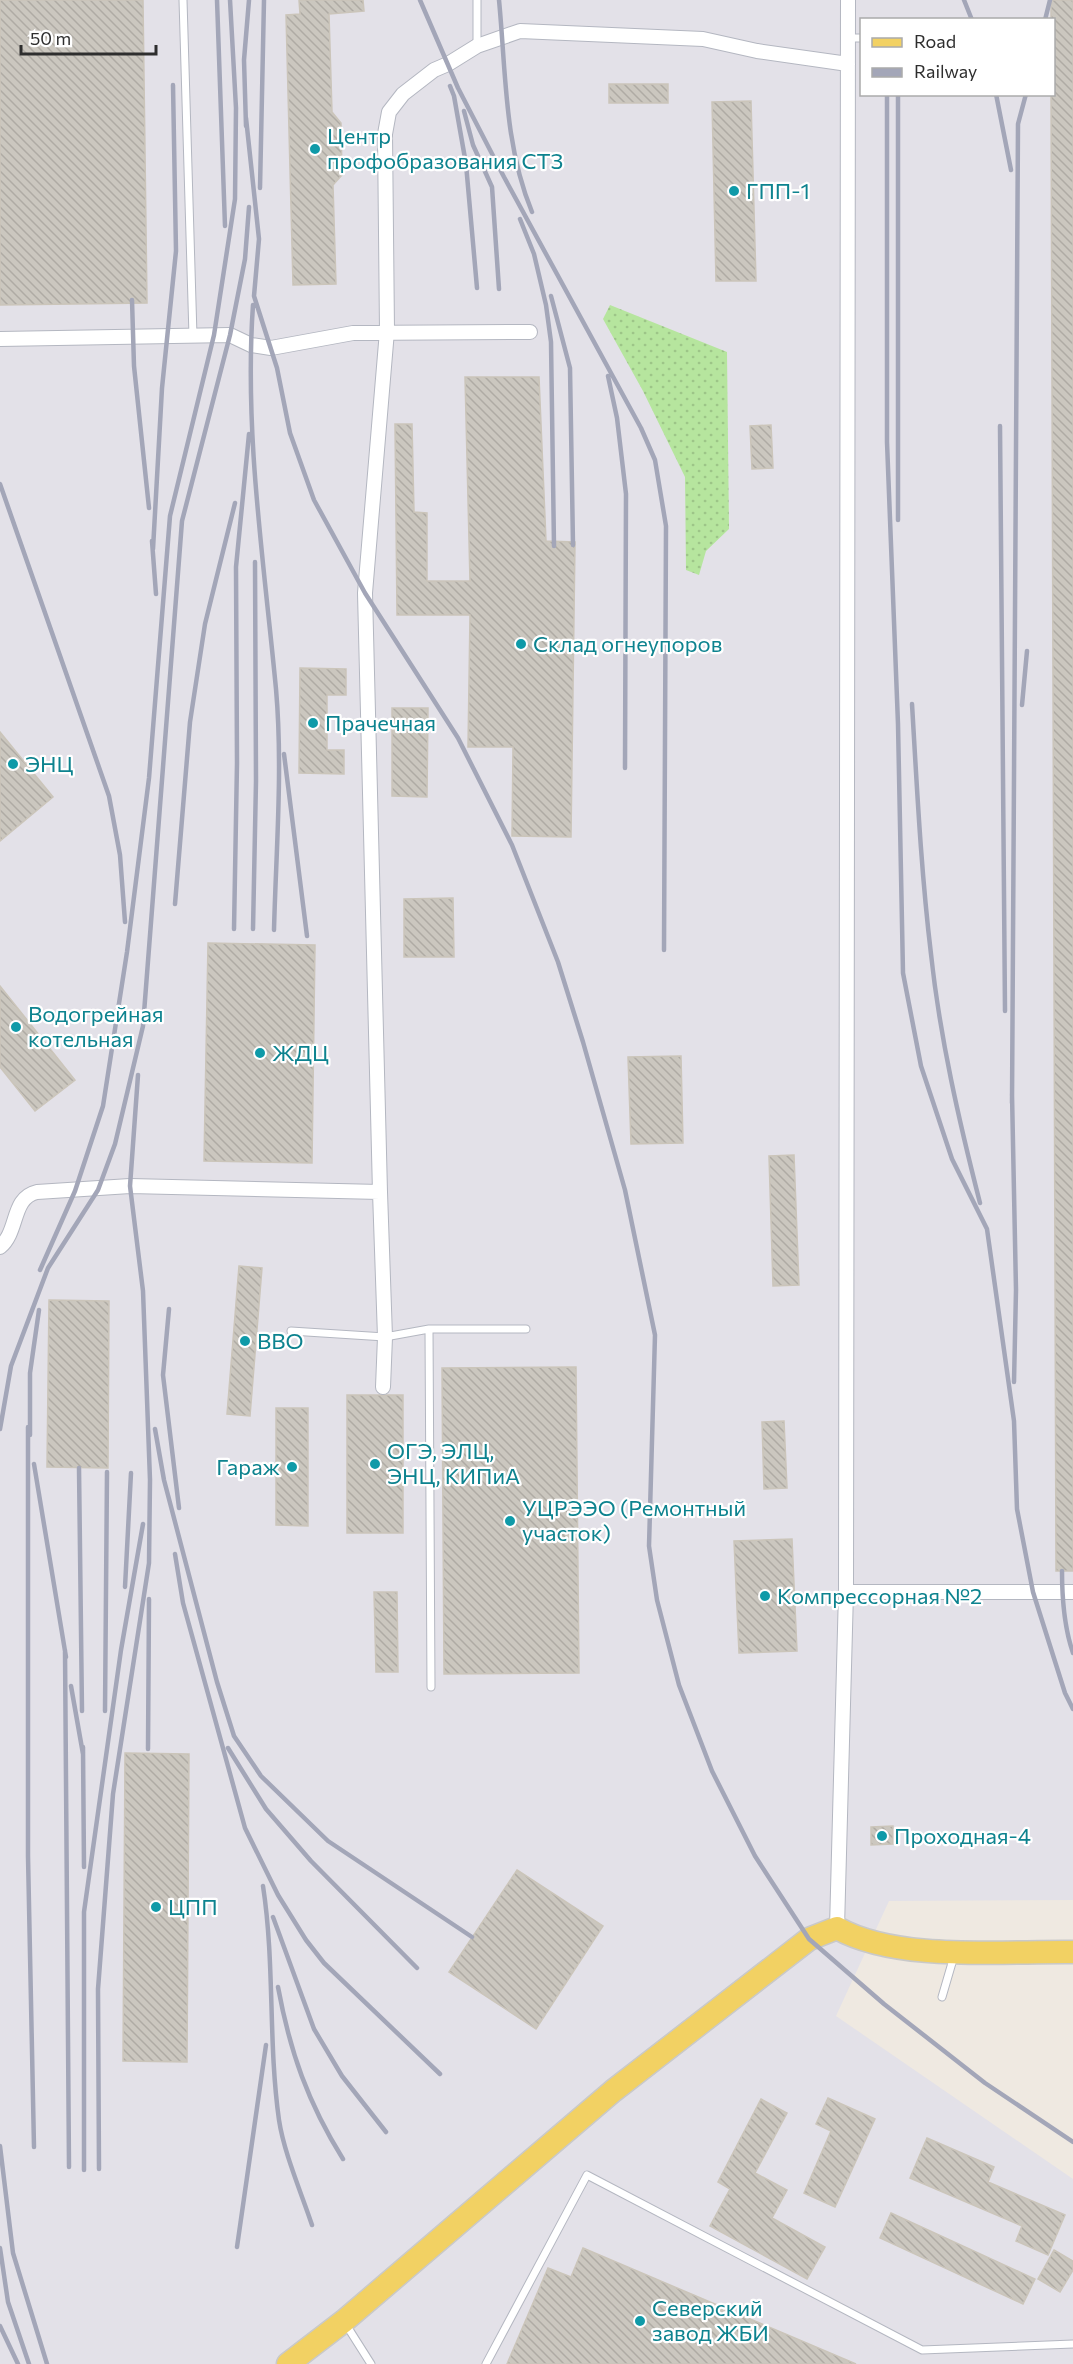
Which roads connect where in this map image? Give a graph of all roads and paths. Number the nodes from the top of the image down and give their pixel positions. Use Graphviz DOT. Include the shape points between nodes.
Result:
graph roads {
  1 [pos="183,0"];
  2 [pos="477,0"];
  3 [pos="848,0"];
  4 [pos="855,38"];
  5 [pos="477,46"];
  6 [pos="848,64"];
  7 [pos="387,331"];
  8 [pos="530,332"];
  9 [pos="193,336"];
  10 [pos="0,339"];
  11 [pos="380,1192"];
  12 [pos="0,1247"];
  13 [pos="429,1329"];
  14 [pos="526,1329"];
  15 [pos="291,1331"];
  16 [pos="385,1336"];
  17 [pos="383,1387"];
  18 [pos="846,1592"];
  19 [pos="1073,1592"];
  20 [pos="431,1687"];
  21 [pos="837,1928"];
  22 [pos="956,1951"];
  23 [pos="1073,1952"];
  24 [pos="942,1997"];
  25 [pos="344,2321"];
  26 [pos="1073,2344"];
  27 [pos="288,2364"];
  28 [pos="371,2364"];
  29 [pos="486,2364"];
  1 -- 9 [label="lane"];
  2 -- 5 [label="lane"];
  3 -- 4 [label="street"];
  4 -- 6 [label="street"];
  5 -- 6 [label="street" via="520,31 546,30 704,39"];
  5 -- 7 [label="street" via="434,70 403,94 390,112 385,134"];
  6 -- 18 [label="street"];
  7 -- 8 [label="street"];
  7 -- 9 [label="street" via="271,348 251,345 230,335"];
  7 -- 11 [label="street" via="365,592"];
  9 -- 10 [label="street"];
  11 -- 12 [label="street" via="130,1186 37,1192 20,1201 13,1230"];
  11 -- 16 [label="street"];
  13 -- 14 [label="lane"];
  13 -- 16 [label="lane"];
  13 -- 20 [label="lane"];
  15 -- 16 [label="lane"];
  16 -- 17 [label="street"];
  18 -- 19 [label="street"];
  18 -- 21 [label="street"];
  21 -- 22 [label="main road" via="854,1938 886,1947"];
  21 -- 25 [label="main road" via="809,1939 612,2091"];
  22 -- 23 [label="main road"];
  22 -- 24 [label="lane"];
  25 -- 27 [label="main road"];
  25 -- 28 [label="lane"];
  26 -- 29 [label="lane" via="922,2350 587,2175"];
}
